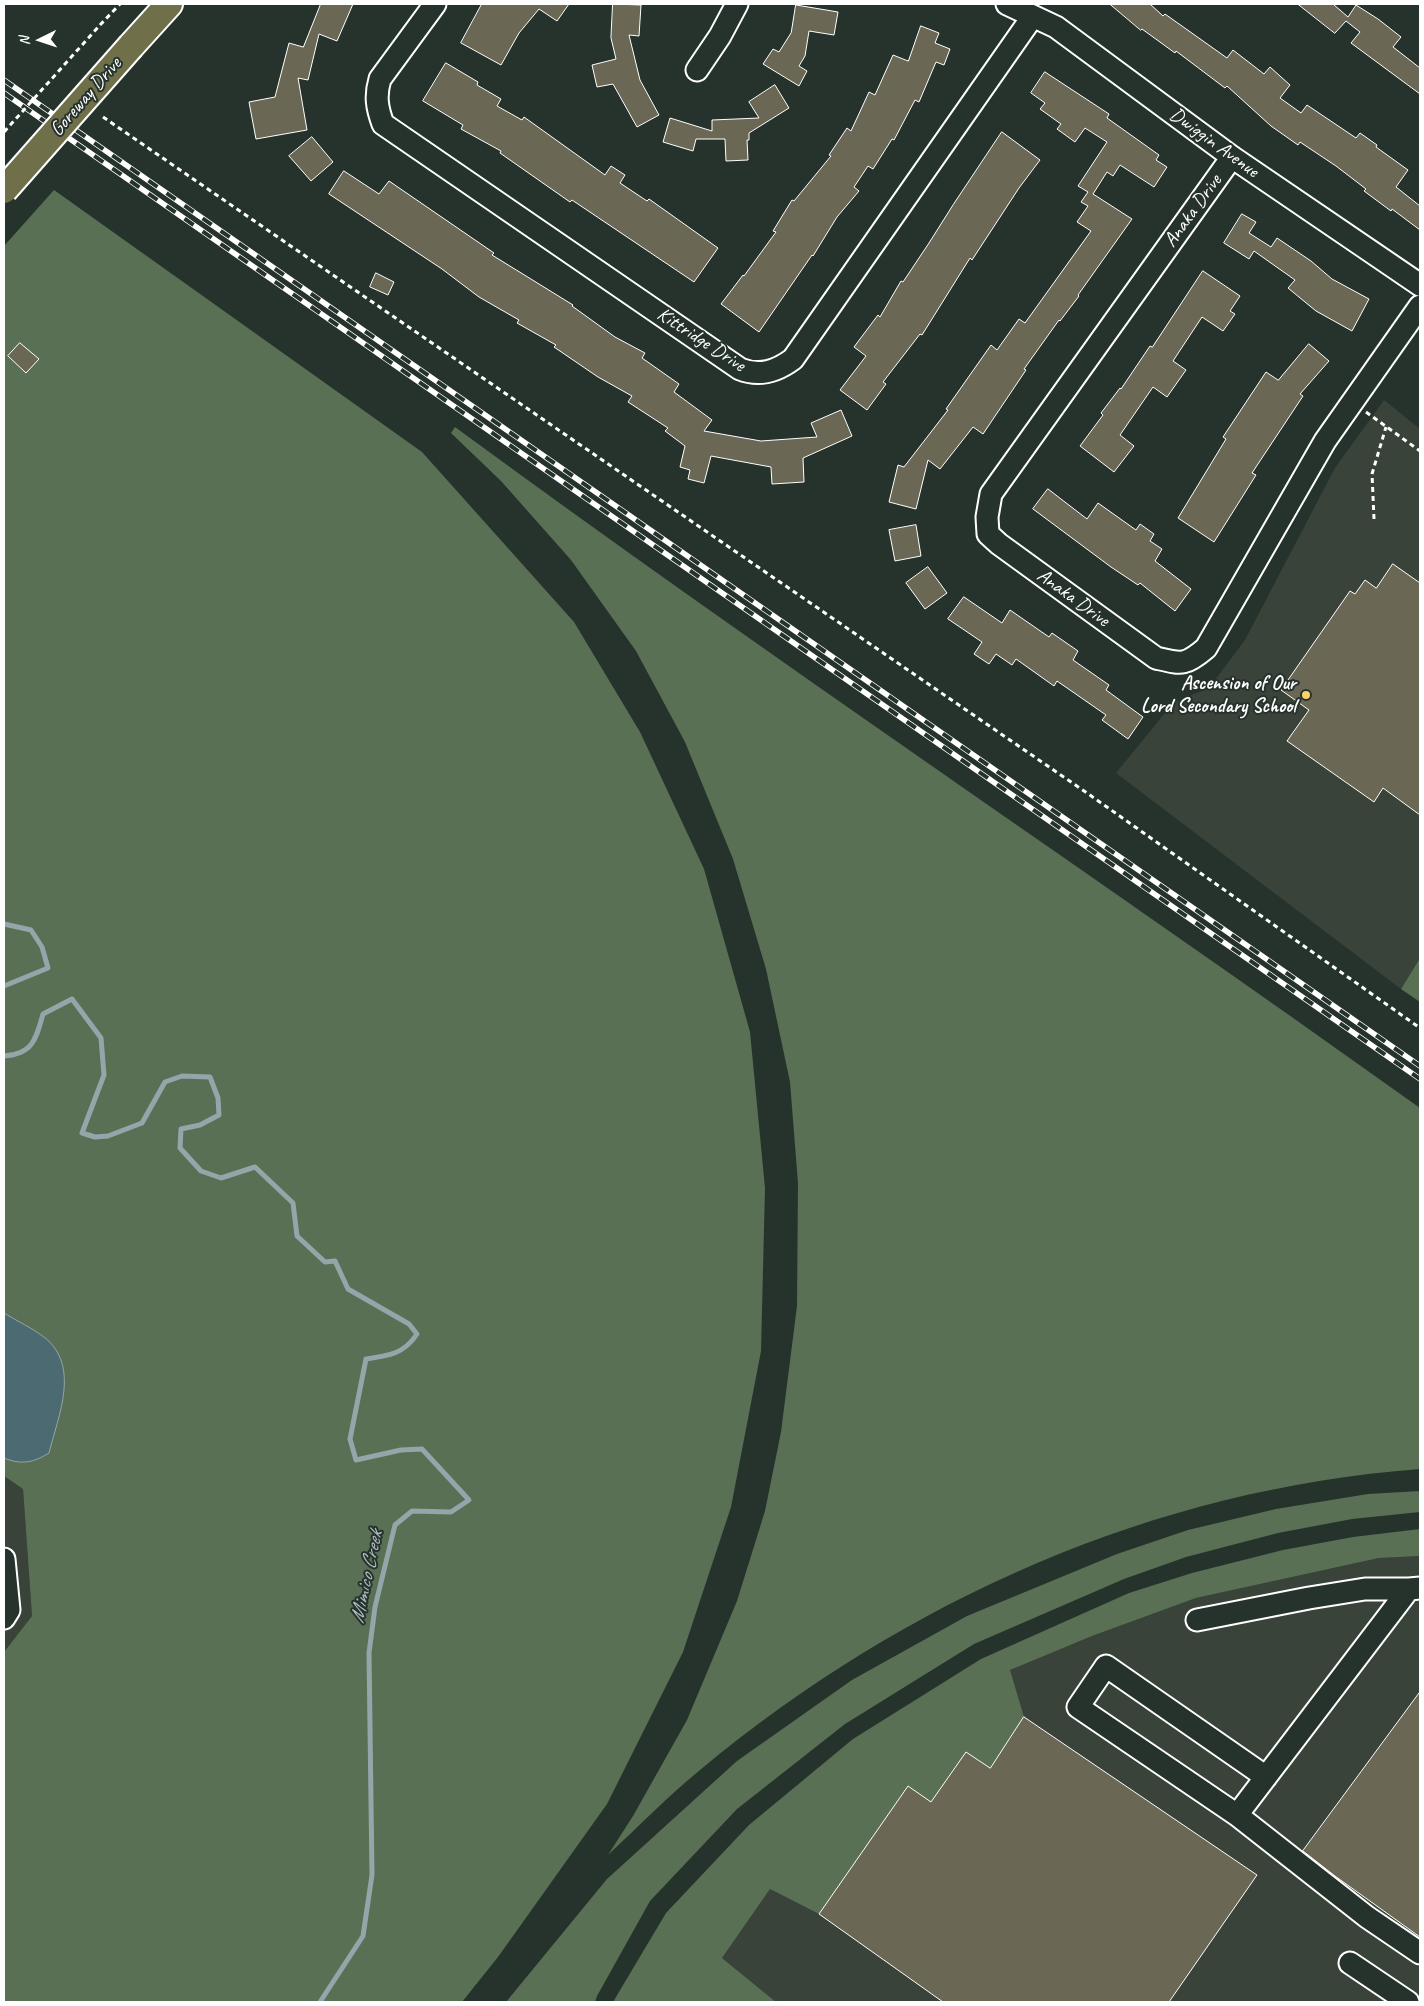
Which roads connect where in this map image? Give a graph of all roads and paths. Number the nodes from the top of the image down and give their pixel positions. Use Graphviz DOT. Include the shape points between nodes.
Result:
graph roads {
  1 [pos="120,4"];
  2 [pos="169,4"];
  3 [pos="436,4"];
  4 [pos="737,4"];
  5 [pos="1007,4"];
  6 [pos="1033,16"];
  7 [pos="697,70"];
  8 [pos="103,117"];
  9 [pos="4,132"];
  10 [pos="1232,157"];
  11 [pos="4,190"];
  12 [pos="1420,285"];
  13 [pos="1420,306"];
  14 [pos="1352,403"];
  15 [pos="1386,427"];
  16 [pos="1420,451"];
  17 [pos="1374,519"];
  18 [pos="1420,1028"];
  19 [pos="4,1559"];
  20 [pos="1415,1589"];
  21 [pos="4,1618"];
  22 [pos="1197,1620"];
  23 [pos="1266,1777"];
  24 [pos="1237,1815"];
  25 [pos="1420,1953"];
  26 [pos="1350,1963"];
  27 [pos="1408,2002"];
  1 -- 9 [label="path, bridge"];
  2 -- 11 [label="main road, Goreway Drive, bridge"];
  3 -- 6 [label="street, Kittridge Drive" via="380,79 376,92 377,109 383,124 732,364 751,373 766,373 793,359"];
  4 -- 7 [label="street"];
  5 -- 6 [label="street, Dwiggin Avenue"];
  6 -- 10 [label="street, Dwiggin Avenue" via="1056,27"];
  8 -- 18 [label="path" via="1079,788"];
  10 -- 12 [label="street, Dwiggin Avenue"];
  10 -- 14 [label="street, Anaka Drive" via="991,494 988,534 1156,658 1190,661 1206,648 1309,467"];
  13 -- 14 [label="street, Anaka Drive"];
  14 -- 15 [label="path"];
  15 -- 16 [label="path"];
  15 -- 17 [label="path" via="1372,474"];
  19 -- 21 [label="street" via="10,1610"];
  20 -- 22 [label="street" via="1364,1589"];
  20 -- 23 [label="street"];
  23 -- 24 [label="street"];
  23 -- 24 [label="street" via="1106,1666 1078,1707"];
  24 -- 25 [label="street" via="1367,1917"];
  26 -- 27 [label="street"];
}
